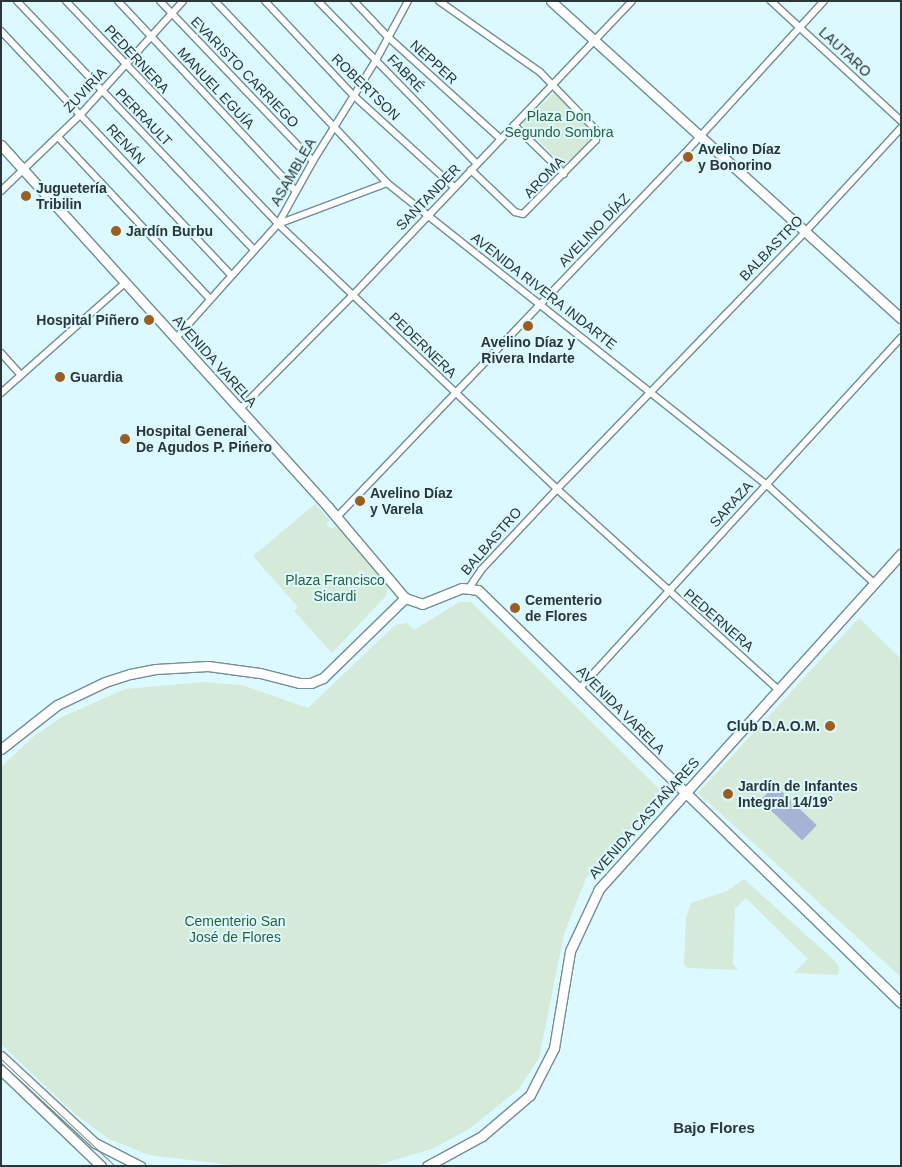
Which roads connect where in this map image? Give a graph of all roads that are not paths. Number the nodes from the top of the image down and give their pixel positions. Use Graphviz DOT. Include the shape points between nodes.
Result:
graph roads {
  1 [pos="17,1"];
  2 [pos="66,1"];
  3 [pos="118,1"];
  4 [pos="160,1"];
  5 [pos="184,1"];
  6 [pos="215,1"];
  7 [pos="265,1"];
  8 [pos="318,1"];
  9 [pos="354,1"];
  10 [pos="408,1"];
  11 [pos="438,1"];
  12 [pos="551,1"];
  13 [pos="632,1"];
  14 [pos="771,1"];
  15 [pos="824,1"];
  16 [pos="172,14"];
  17 [pos="800,27"];
  18 [pos="1,31"];
  19 [pos="151,36"];
  20 [pos="388,37"];
  21 [pos="596,41"];
  22 [pos="376,60"];
  23 [pos="125,65"];
  24 [pos="554,84"];
  25 [pos="102,91"];
  26 [pos="353,95"];
  27 [pos="81,114"];
  28 [pos="901,121"];
  29 [pos="514,125"];
  30 [pos="333,127"];
  31 [pos="901,128"];
  32 [pos="700,134"];
  33 [pos="58,137"];
  34 [pos="501,138"];
  35 [pos="1,145"];
  36 [pos="312,161"];
  37 [pos="476,163"];
  38 [pos="23,170"];
  39 [pos="471,170"];
  40 [pos="564,174"];
  41 [pos="387,184"];
  42 [pos="454,187"];
  43 [pos="1,191"];
  44 [pos="296,191"];
  45 [pos="427,215"];
  46 [pos="278,224"];
  47 [pos="806,231"];
  48 [pos="253,249"];
  49 [pos="231,275"];
  50 [pos="126,282"];
  51 [pos="353,296"];
  52 [pos="210,299"];
  53 [pos="541,303"];
  54 [pos="901,318"];
  55 [pos="176,338"];
  56 [pos="901,338"];
  57 [pos="1,353"];
  58 [pos="21,375"];
  59 [pos="454,392"];
  60 [pos="652,392"];
  61 [pos="1,393"];
  62 [pos="240,409"];
  63 [pos="766,484"];
  64 [pos="557,488"];
  65 [pos="337,517"];
  66 [pos="901,554"];
  67 [pos="874,583"];
  68 [pos="469,588"];
  69 [pos="668,592"];
  70 [pos="405,598"];
  71 [pos="580,688"];
  72 [pos="779,690"];
  73 [pos="1,749"];
  74 [pos="684,792"];
  75 [pos="901,1003"];
  76 [pos="1,1056"];
  77 [pos="1,1070"];
  78 [pos="100,1166"];
  79 [pos="140,1166"];
  80 [pos="427,1166"];
  1 -- 25 [label="street, PERRAULT"];
  2 -- 23 [label="street, PEDERNERA"];
  3 -- 19 [label="street, MANUEL EGUÍA"];
  4 -- 16 [label="street, EVARISTO CARRIEGO"];
  5 -- 16 [label="street, ZUVIRÍA"];
  6 -- 30 [label="street, AVENIDA RIVERA INDARTE"];
  7 -- 26 [label="street, ROBERTSON"];
  8 -- 22 [label="street, FABRÉ"];
  9 -- 20 [label="street, NEPPER"];
  10 -- 20 [label="street, ASAMBLEA"];
  11 -- 24 [label="street"];
  12 -- 21 [label="main road"];
  13 -- 21 [label="street, SANTANDER"];
  14 -- 17 [label="street, LAUTARO"];
  15 -- 17 [label="street, AVELINO DÍAZ"];
  16 -- 19 [label="street, ZUVIRÍA"];
  16 -- 36 [label="street, EVARISTO CARRIEGO"];
  17 -- 28 [label="street, LAUTARO"];
  17 -- 32 [label="street, AVELINO DÍAZ"];
  18 -- 27 [label="street, RENÁN"];
  19 -- 23 [label="street, ZUVIRÍA"];
  19 -- 44 [label="street, MANUEL EGUÍA"];
  20 -- 22 [label="street, ASAMBLEA"];
  20 -- 34 [label="street, NEPPER"];
  21 -- 24 [label="street, SANTANDER"];
  21 -- 32 [label="main road"];
  22 -- 26 [label="street, ASAMBLEA"];
  22 -- 37 [label="street, FABRÉ"];
  23 -- 25 [label="street, ZUVIRÍA"];
  23 -- 46 [label="street, PEDERNERA"];
  24 -- 29 [label="street, SANTANDER"];
  24 -- 40 [label="street, AROMA" via="598,131 596,140"];
  25 -- 27 [label="street, ZUVIRÍA"];
  25 -- 48 [label="street, PERRAULT"];
  26 -- 30 [label="street, ASAMBLEA"];
  26 -- 42 [label="street, ROBERTSON"];
  27 -- 33 [label="street, ZUVIRÍA"];
  27 -- 49 [label="street, RENÁN"];
  29 -- 34 [label="street, SANTANDER"];
  29 -- 40 [label="street"];
  30 -- 36 [label="street, ASAMBLEA"];
  30 -- 41 [label="street, AVENIDA RIVERA INDARTE"];
  31 -- 47 [label="street, BALBASTRO"];
  32 -- 47 [label="main road"];
  32 -- 53 [label="street, AVELINO DÍAZ"];
  33 -- 38 [label="street, ZUVIRÍA"];
  33 -- 52 [label="street"];
  34 -- 37 [label="street, SANTANDER"];
  35 -- 38 [label="main road, AVENIDA VARELA"];
  36 -- 44 [label="street, ASAMBLEA"];
  37 -- 39 [label="street, SANTANDER"];
  38 -- 43 [label="street, ZUVIRÍA"];
  38 -- 50 [label="main road, AVENIDA VARELA"];
  39 -- 40 [label="street, AROMA" via="515,212 523,214"];
  39 -- 42 [label="street, SANTANDER"];
  41 -- 45 [label="street, AVENIDA RIVERA INDARTE"];
  41 -- 46 [label="street"];
  42 -- 45 [label="street, SANTANDER"];
  44 -- 46 [label="street, ASAMBLEA"];
  45 -- 51 [label="street, SANTANDER"];
  45 -- 53 [label="street, AVENIDA RIVERA INDARTE"];
  46 -- 48 [label="street, ASAMBLEA"];
  46 -- 51 [label="street, PEDERNERA"];
  47 -- 54 [label="main road"];
  47 -- 60 [label="street, BALBASTRO"];
  48 -- 49 [label="street, ASAMBLEA"];
  49 -- 52 [label="street, ASAMBLEA"];
  50 -- 55 [label="main road, AVENIDA VARELA"];
  50 -- 58 [label="street"];
  51 -- 59 [label="street, PEDERNERA"];
  51 -- 62 [label="street, SANTANDER"];
  52 -- 55 [label="street, ASAMBLEA"];
  53 -- 59 [label="street, AVELINO DÍAZ"];
  53 -- 60 [label="street, AVENIDA RIVERA INDARTE"];
  55 -- 62 [label="main road, AVENIDA VARELA"];
  56 -- 63 [label="street, SARAZA"];
  57 -- 58 [label="street"];
  58 -- 61 [label="street"];
  59 -- 64 [label="street, PEDERNERA"];
  59 -- 65 [label="street, AVELINO DÍAZ"];
  60 -- 63 [label="street, AVENIDA RIVERA INDARTE"];
  60 -- 64 [label="street, BALBASTRO"];
  62 -- 65 [label="main road, AVENIDA VARELA"];
  63 -- 67 [label="street, AVENIDA RIVERA INDARTE"];
  63 -- 69 [label="street, SARAZA"];
  64 -- 68 [label="street, BALBASTRO" via="481,570"];
  64 -- 69 [label="street, PEDERNERA"];
  65 -- 70 [label="main road, AVENIDA VARELA"];
  66 -- 67 [label="main road, AVENIDA CASTAÑARES"];
  67 -- 72 [label="main road, AVENIDA CASTAÑARES"];
  68 -- 70 [label="main road, BALBASTRO" via="427,603 412,603"];
  68 -- 71 [label="main road, AVENIDA VARELA" via="478,590"];
  69 -- 71 [label="street, SARAZA"];
  69 -- 72 [label="street, PEDERNERA"];
  70 -- 73 [label="main road" via="323,678 311,683 208,666 173,667 130,674 57,705"];
  71 -- 74 [label="main road, AVENIDA VARELA"];
  72 -- 74 [label="main road, AVENIDA CASTAÑARES"];
  74 -- 75 [label="main road, AVENIDA VARELA"];
  74 -- 80 [label="main road, AVENIDA CASTAÑARES" via="611,872 588,908 566,965 554,1048 539,1082 501,1123 457,1152"];
  76 -- 79 [label="main road" via="95,1143"];
  77 -- 78 [label="main road"];
}
